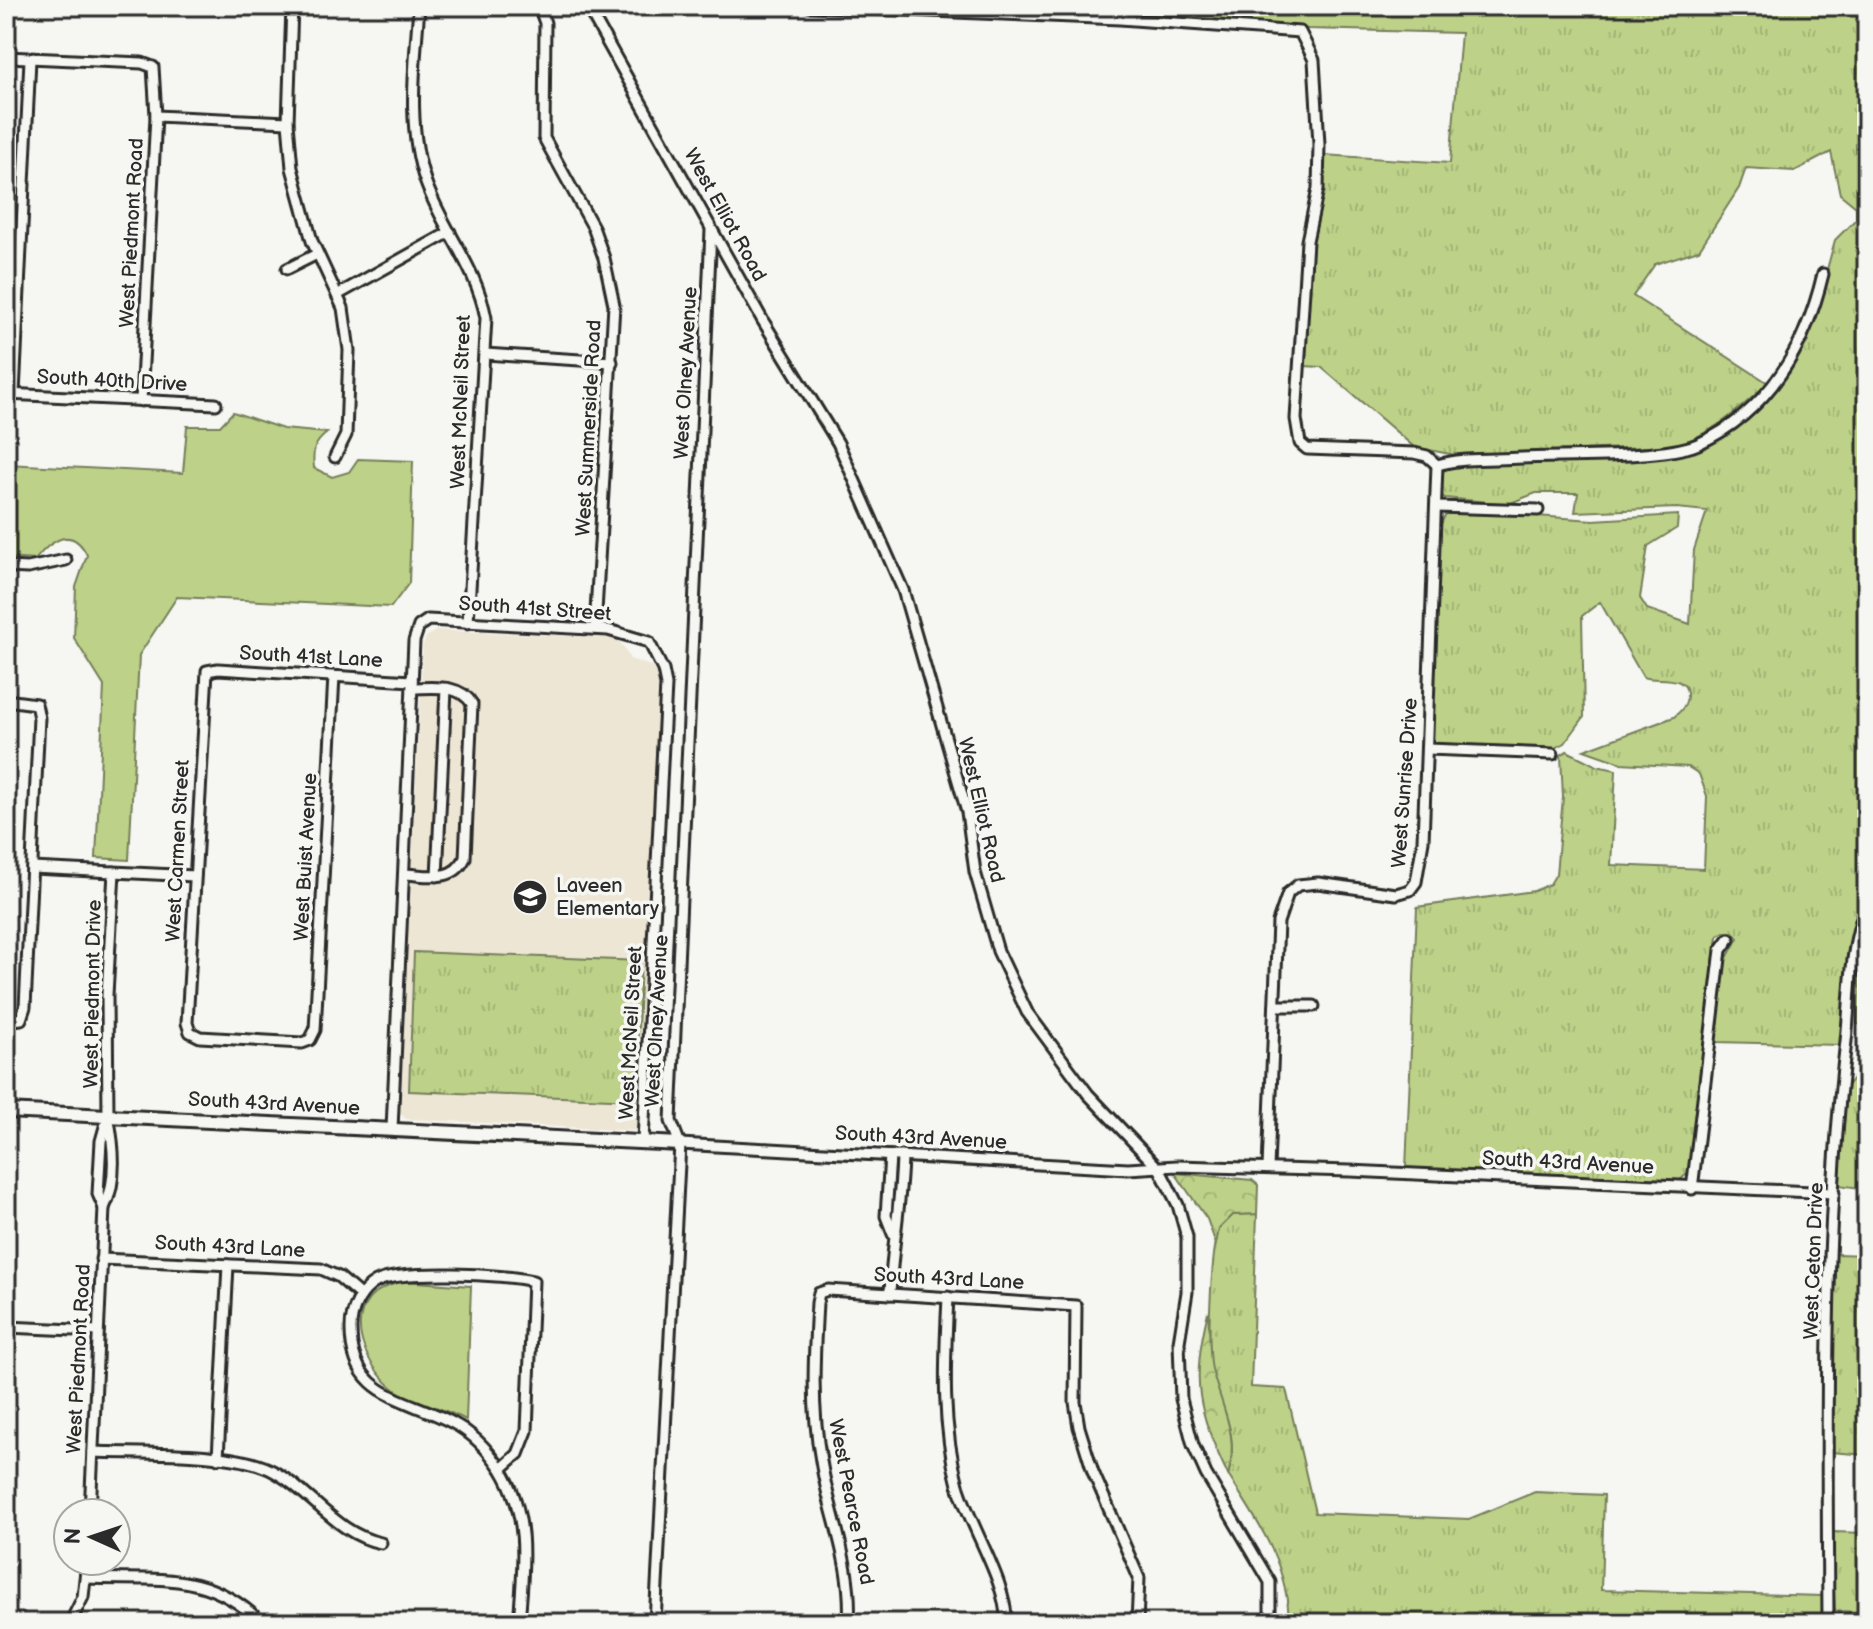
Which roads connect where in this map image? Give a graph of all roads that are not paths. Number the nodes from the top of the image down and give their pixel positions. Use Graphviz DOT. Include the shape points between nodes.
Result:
graph roads {
  1 [pos="292,6"];
  2 [pos="419,6"];
  3 [pos="539,6"];
  4 [pos="587,6"];
  5 [pos="809,6"];
  6 [pos="6,57"];
  7 [pos="30,59"];
  8 [pos="156,116"];
  9 [pos="288,122"];
  10 [pos="711,226"];
  11 [pos="450,232"];
  12 [pos="317,254"];
  13 [pos="287,269"];
  14 [pos="1823,274"];
  15 [pos="337,295"];
  16 [pos="485,354"];
  17 [pos="612,362"];
  18 [pos="10,394"];
  19 [pos="141,401"];
  20 [pos="216,404"];
  21 [pos="335,457"];
  22 [pos="1437,465"];
  23 [pos="1437,507"];
  24 [pos="1538,510"];
  25 [pos="66,560"];
  26 [pos="6,567"];
  27 [pos="468,623"];
  28 [pos="595,629"];
  29 [pos="649,642"];
  30 [pos="207,671"];
  31 [pos="334,676"];
  32 [pos="412,684"];
  33 [pos="446,689"];
  34 [pos="6,700"];
  35 [pos="1428,749"];
  36 [pos="1553,754"];
  37 [pos="32,868"];
  38 [pos="114,872"];
  39 [pos="404,874"];
  40 [pos="195,876"];
  41 [pos="437,876"];
  42 [pos="1867,904"];
  43 [pos="1729,939"];
  44 [pos="1275,1006"];
  45 [pos="1314,1006"];
  46 [pos="6,1021"];
  47 [pos="190,1032"];
  48 [pos="6,1111"];
  49 [pos="108,1116"];
  50 [pos="392,1129"];
  51 [pos="643,1141"];
  52 [pos="680,1144"];
  53 [pos="890,1156"];
  54 [pos="902,1156"];
  55 [pos="1268,1168"];
  56 [pos="1160,1170"];
  57 [pos="1692,1189"];
  58 [pos="1834,1193"];
  59 [pos="887,1198"];
  60 [pos="901,1199"];
  61 [pos="104,1208"];
  62 [pos="893,1234"];
  63 [pos="101,1259"];
  64 [pos="228,1265"];
  65 [pos="819,1293"];
  66 [pos="890,1294"];
  67 [pos="361,1296"];
  68 [pos="948,1297"];
  69 [pos="6,1327"];
  70 [pos="98,1331"];
  71 [pos="93,1452"];
  72 [pos="218,1458"];
  73 [pos="501,1469"];
  74 [pos="91,1497"];
  75 [pos="381,1543"];
  76 [pos="86,1578"];
  77 [pos="73,1618"];
  78 [pos="1867,1618"];
  79 [pos="262,1623"];
  80 [pos="519,1623"];
  81 [pos="655,1623"];
  82 [pos="849,1623"];
  83 [pos="1006,1623"];
  84 [pos="1137,1623"];
  85 [pos="1270,1623"];
  86 [pos="1828,1623"];
  1 -- 9 [label="street"];
  2 -- 11 [label="street, West McNeil Street" via="416,147 426,184"];
  3 -- 17 [label="street, West Summerside Road" via="545,23 544,138 583,206 604,258 614,305"];
  4 -- 10 [label="street, West Elliot Road"];
  5 -- 22 [label="street" via="1300,32 1314,60 1319,144 1318,189 1307,241 1296,419 1300,443 1333,453 1414,453"];
  6 -- 7 [label="street"];
  7 -- 8 [label="street, West Piedmont Road" via="153,67"];
  7 -- 18 [label="street"];
  8 -- 9 [label="street"];
  8 -- 19 [label="street, West Piedmont Road"];
  9 -- 12 [label="street" via="300,207"];
  10 -- 52 [label="street, West Olney Avenue" via="671,1121"];
  10 -- 56 [label="street, West Elliot Road" via="838,443 903,590 967,812 975,872 998,951 1027,1012 1088,1094"];
  11 -- 15 [label="street"];
  11 -- 16 [label="street, West McNeil Street" via="480,288"];
  12 -- 13 [label="street"];
  12 -- 15 [label="street"];
  14 -- 22 [label="street" via="1803,341 1774,385 1737,419 1697,444 1636,453"];
  15 -- 21 [label="street" via="349,350 346,435"];
  16 -- 17 [label="street"];
  16 -- 27 [label="street, West McNeil Street"];
  17 -- 28 [label="street, West Summerside Road"];
  18 -- 19 [label="street, South 40th Drive"];
  19 -- 20 [label="street, South 40th Drive"];
  22 -- 23 [label="street, West Sunrise Drive"];
  23 -- 24 [label="street"];
  23 -- 35 [label="street, West Sunrise Drive"];
  25 -- 26 [label="street"];
  27 -- 28 [label="street, South 41st Street"];
  27 -- 32 [label="street, South 41st Street" via="428,620 419,626"];
  28 -- 29 [label="street, South 41st Street"];
  29 -- 51 [label="street, West McNeil Street" via="666,685"];
  30 -- 31 [label="street, South 41st Lane"];
  30 -- 40 [label="street, West Carmen Street"];
  31 -- 32 [label="street, South 41st Lane"];
  31 -- 47 [label="street, West Buist Avenue" via="315,1030 302,1043"];
  32 -- 33 [label="street, South 41st Lane"];
  32 -- 39 [label="street"];
  33 -- 41 [label="street"];
  33 -- 41 [label="street" via="459,691 472,704 466,843 459,869"];
  34 -- 37 [label="street" via="36,704 39,718"];
  35 -- 36 [label="street"];
  35 -- 44 [label="street, West Sunrise Drive" via="1416,882 1396,894 1318,883 1298,885 1288,893 1278,922"];
  37 -- 38 [label="street"];
  37 -- 46 [label="street" via="25,1007 21,1019"];
  38 -- 40 [label="street"];
  38 -- 49 [label="street, West Piedmont Drive"];
  39 -- 41 [label="street"];
  39 -- 50 [label="street"];
  40 -- 47 [label="street, West Carmen Street"];
  42 -- 58 [label="street, West Ceton Drive" via="1853,961"];
  43 -- 57 [label="street" via="1721,950"];
  44 -- 45 [label="street"];
  44 -- 55 [label="street, West Sunrise Drive"];
  48 -- 49 [label="street, South 43rd Avenue"];
  49 -- 50 [label="street, South 43rd Avenue"];
  49 -- 61 [label="street, West Piedmont Drive" via="112,1180"];
  50 -- 51 [label="street, South 43rd Avenue"];
  51 -- 52 [label="street, South 43rd Avenue"];
  52 -- 53 [label="street, South 43rd Avenue"];
  52 -- 81 [label="street, West Olney Avenue"];
  53 -- 54 [label="street, South 43rd Avenue"];
  53 -- 59 [label="street"];
  54 -- 56 [label="street, South 43rd Avenue"];
  54 -- 60 [label="street"];
  55 -- 56 [label="street, South 43rd Avenue"];
  55 -- 57 [label="street, South 43rd Avenue"];
  56 -- 85 [label="street, West Elliot Road" via="1187,1237 1187,1292 1179,1342 1181,1399 1206,1474 1270,1582"];
  57 -- 58 [label="street, South 43rd Avenue"];
  58 -- 86 [label="street, West Ceton Drive"];
  59 -- 60 [label="street"];
  59 -- 62 [label="street"];
  60 -- 62 [label="street"];
  61 -- 63 [label="street, West Piedmont Road"];
  62 -- 66 [label="street"];
  63 -- 64 [label="street, South 43rd Lane"];
  63 -- 70 [label="street, West Piedmont Road"];
  64 -- 67 [label="street, South 43rd Lane" via="321,1269"];
  64 -- 72 [label="street"];
  65 -- 66 [label="street, South 43rd Lane"];
  65 -- 82 [label="street, West Pearce Road" via="816,1426 825,1487 850,1575"];
  66 -- 68 [label="street, South 43rd Lane"];
  67 -- 73 [label="street" via="351,1318 352,1347 372,1383 408,1406 453,1422"];
  67 -- 73 [label="street" via="382,1279 402,1274 533,1281 527,1431 518,1454"];
  68 -- 83 [label="street" via="944,1378 949,1442 968,1517 1005,1600"];
  68 -- 84 [label="street, South 43rd Lane" via="1076,1306 1079,1427 1139,1578"];
  69 -- 70 [label="street"];
  70 -- 71 [label="street, West Piedmont Road"];
  71 -- 72 [label="street"];
  71 -- 74 [label="street, West Piedmont Road"];
  72 -- 75 [label="street" via="272,1471 347,1530"];
  73 -- 80 [label="street" via="522,1522"];
  76 -- 77 [label="street"];
  76 -- 79 [label="street" via="201,1583 241,1602"];
  78 -- 86 [label="street"];
}
